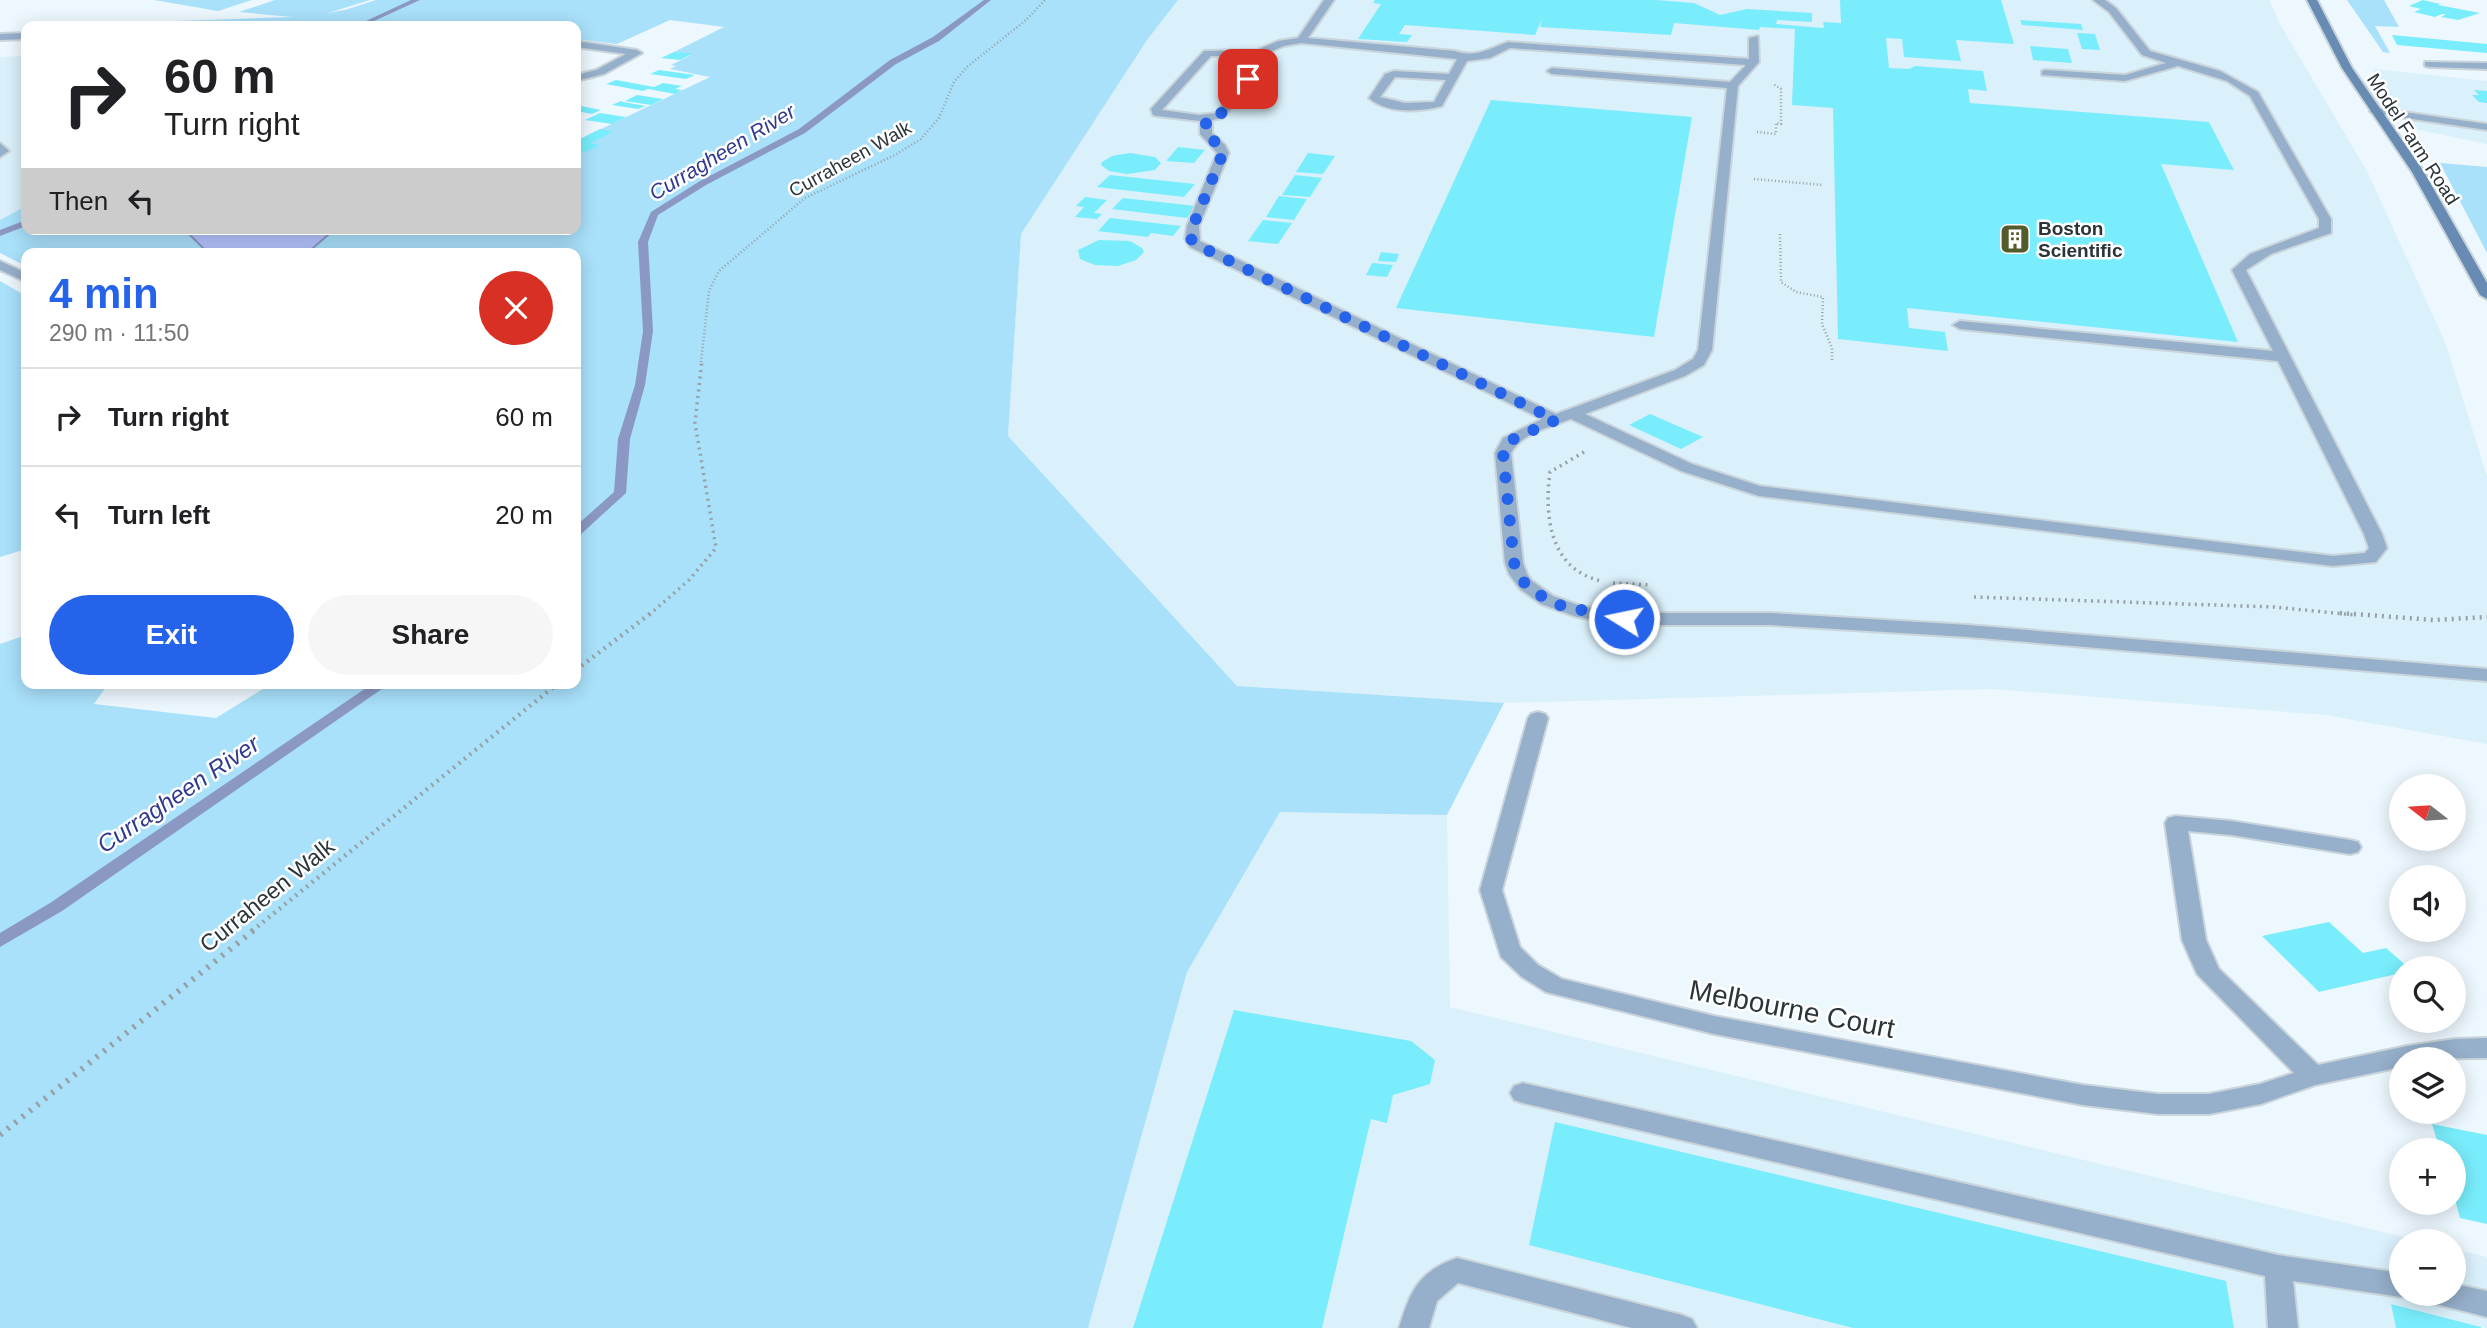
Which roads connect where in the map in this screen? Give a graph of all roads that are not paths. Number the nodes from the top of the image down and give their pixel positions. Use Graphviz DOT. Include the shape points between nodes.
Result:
graph roads {
  1 [pos="1329,0"];
  2 [pos="2098,0"];
  3 [pos="2312,0"];
  4 [pos="21,36"];
  5 [pos="0,37"];
  6 [pos="1754,38"];
  7 [pos="1301,40"];
  8 [pos="581,45"];
  9 [pos="1259,53"];
  10 [pos="1463,58"];
  11 [pos="2177,63"];
  12 [pos="1751,64"];
  13 [pos="2429,64"];
  14 [pos="2487,66"];
  15 [pos="1552,71"];
  16 [pos="600,72"];
  17 [pos="2046,74"];
  18 [pos="581,77"];
  19 [pos="1452,77"];
  20 [pos="1733,85"];
  21 [pos="581,88"];
  22 [pos="2376,111"];
  23 [pos="1206,119"];
  24 [pos="2487,127"];
  25 [pos="0,146"];
  26 [pos="0,154"];
  27 [pos="0,265"];
  28 [pos="21,276"];
  29 [pos="2487,295"];
  30 [pos="1960,325"];
  31 [pos="2285,357"];
  32 [pos="1564,417"];
  33 [pos="2487,675"];
  34 [pos="1538,718"];
  35 [pos="2350,847"];
  36 [pos="2487,1048"];
  37 [pos="2313,1076"];
  38 [pos="1523,1093"];
  39 [pos="2277,1268"];
  40 [pos="2389,1283"];
  41 [pos="2466,1299"];
  42 [pos="2487,1304"];
  43 [pos="1414,1328"];
  44 [pos="1682,1328"];
  45 [pos="2283,1328"];
  1 -- 7 [label="street"];
  2 -- 11 [label="street" via="2113,8 2135,45"];
  3 -- 22 [label="main road, Model Farm Road" via="2347,68"];
  4 -- 5 [label="street"];
  6 -- 12 [label="street"];
  7 -- 9 [label="street"];
  7 -- 10 [label="street"];
  8 -- 16 [label="street" via="637,53"];
  9 -- 23 [label="street" via="1262,61 1219,116"];
  9 -- 23 [label="street" via="1203,55 1156,109 1166,116"];
  10 -- 12 [label="street" via="1520,44"];
  10 -- 19 [label="street"];
  11 -- 17 [label="street" via="2126,78"];
  11 -- 31 [label="street" via="2230,79 2254,94 2325,219 2326,230 2256,256 2239,270"];
  12 -- 20 [label="street"];
  13 -- 14 [label="street"];
  15 -- 20 [label="street"];
  16 -- 18 [label="street"];
  16 -- 21 [label="street" via="603,78"];
  19 -- 19 [label="street" via="1394,74 1374,99 1433,106"];
  20 -- 32 [label="street" via="1705,350 1699,362"];
  22 -- 24 [label="street"];
  22 -- 29 [label="main road, Model Farm Road" via="2418,172"];
  23 -- 32 [label="street" via="1206,134 1223,153 1193,226 1195,244"];
  25 -- 26 [label="street"];
  27 -- 28 [label="street"];
  30 -- 31 [label="street"];
  31 -- 32 [label="street" via="2373,534 2378,548 2370,558 2333,561 1759,491 1676,466"];
  32 -- 33 [label="street" via="1509,441 1503,453 1514,563 1525,584 1547,600 1577,611 1624,619 1770,619 1982,632"];
  34 -- 37 [label="street, Melbourne Court" via="1491,890 1509,951 1555,986 1714,1025 2120,1100 2209,1104 2261,1094"];
  35 -- 37 [label="street" via="2176,822 2194,940 2209,974"];
  36 -- 37 [label="street, Melbourne Court" via="2407,1056"];
  38 -- 39 [label="street"];
  39 -- 40 [label="lane"];
  39 -- 45 [label="lane"];
  41 -- 42 [label="lane"];
  43 -- 44 [label="lane" via="1422,1299 1437,1278 1457,1270"];
}
